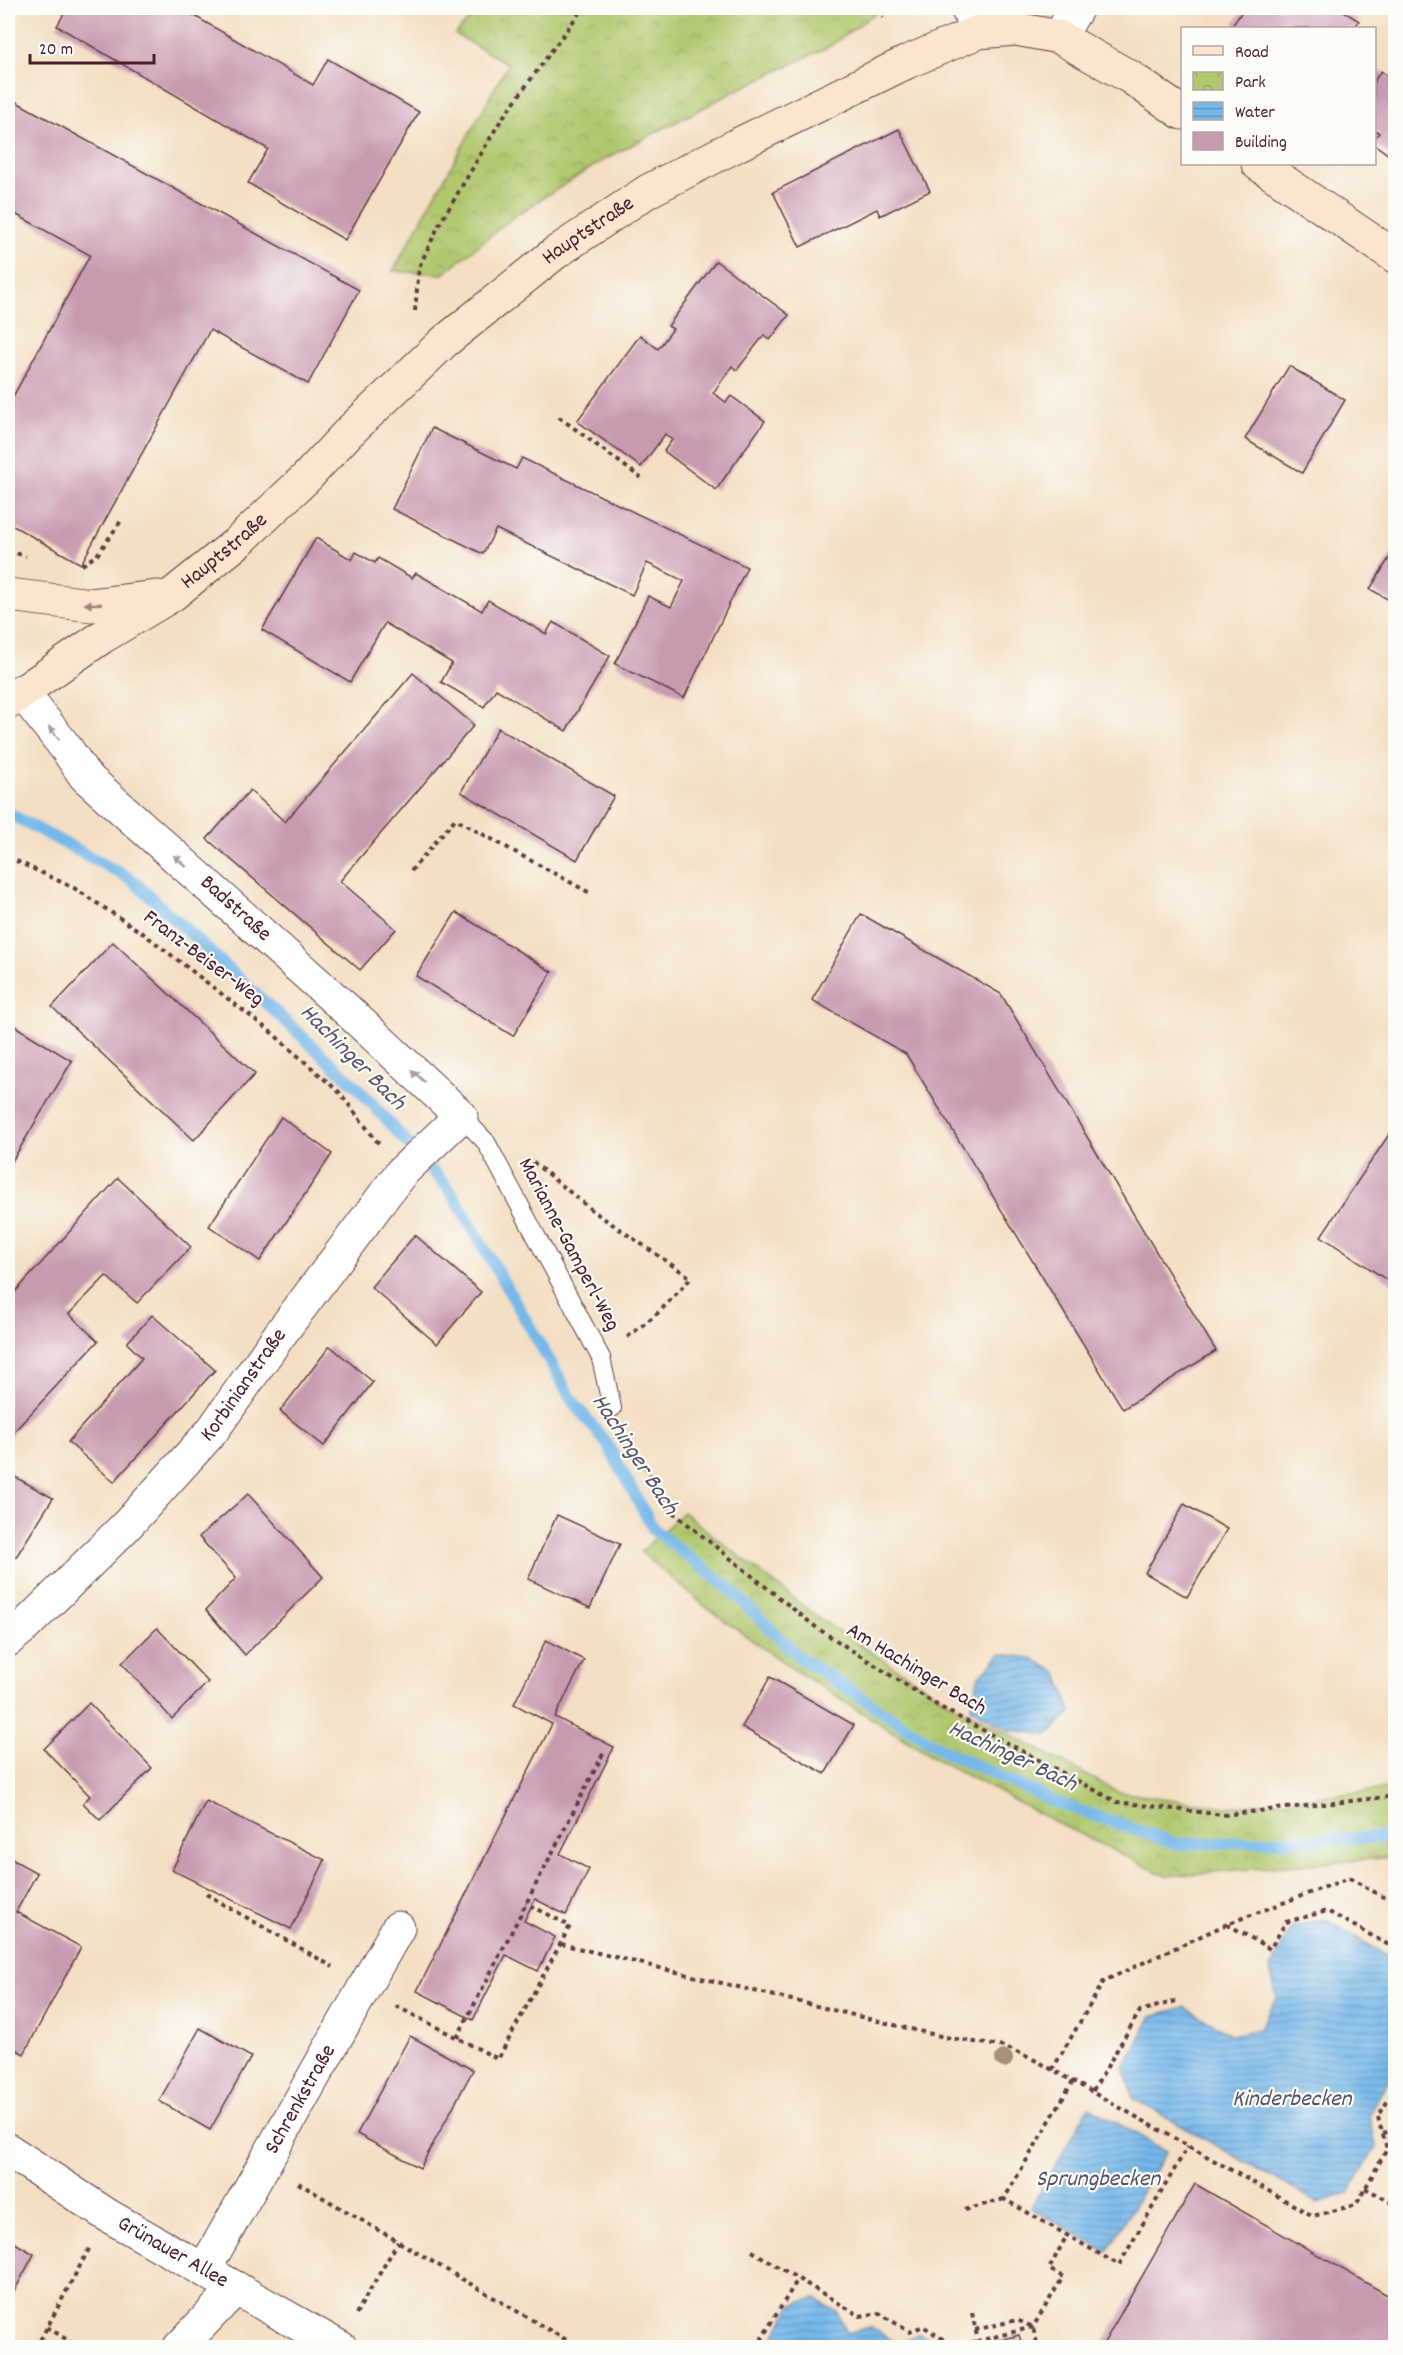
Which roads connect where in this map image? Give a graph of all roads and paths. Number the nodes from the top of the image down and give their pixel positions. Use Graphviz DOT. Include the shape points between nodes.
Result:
graph roads {
  1 [pos="583,8"];
  2 [pos="879,8"];
  3 [pos="1077,8"];
  4 [pos="883,18"];
  5 [pos="973,20"];
  6 [pos="1059,37"];
  7 [pos="1181,112"];
  8 [pos="1259,165"];
  9 [pos="1395,256"];
  10 [pos="415,311"];
  11 [pos="559,417"];
  12 [pos="641,478"];
  13 [pos="121,521"];
  14 [pos="8,551"];
  15 [pos="31,557"];
  16 [pos="77,568"];
  17 [pos="8,595"];
  18 [pos="172,595"];
  19 [pos="12,688"];
  20 [pos="8,857"];
  21 [pos="411,871"];
  22 [pos="590,893"];
  23 [pos="451,1125"];
  24 [pos="486,1142"];
  25 [pos="403,1171"];
  26 [pos="601,1358"];
  27 [pos="612,1408"];
  28 [pos="8,1640"];
  29 [pos="605,1750"];
  30 [pos="1395,1796"];
  31 [pos="206,1894"];
  32 [pos="526,1904"];
  33 [pos="1395,1904"];
  34 [pos="1227,1924"];
  35 [pos="398,1928"];
  36 [pos="561,1944"];
  37 [pos="1395,1949"];
  38 [pos="366,1986"];
  39 [pos="1176,2001"];
  40 [pos="412,2014"];
  41 [pos="457,2038"];
  42 [pos="1052,2070"];
  43 [pos="1073,2081"];
  44 [pos="1395,2087"];
  45 [pos="1092,2092"];
  46 [pos="1395,2130"];
  47 [pos="1383,2133"];
  48 [pos="1188,2145"];
  49 [pos="8,2150"];
  50 [pos="265,2163"];
  51 [pos="1365,2188"];
  52 [pos="1004,2199"];
  53 [pos="1395,2205"];
  54 [pos="965,2210"];
  55 [pos="107,2215"];
  56 [pos="1067,2235"];
  57 [pos="398,2242"];
  58 [pos="752,2251"];
  59 [pos="204,2270"];
  60 [pos="798,2279"];
  61 [pos="236,2288"];
  62 [pos="972,2313"];
  63 [pos="47,2327"];
  64 [pos="1033,2327"];
  65 [pos="975,2330"];
  66 [pos="978,2341"];
  67 [pos="340,2346"];
  68 [pos="36,2348"];
  69 [pos="80,2348"];
  70 [pos="179,2348"];
  71 [pos="580,2348"];
  72 [pos="768,2348"];
  73 [pos="956,2348"];
  74 [pos="968,2348"];
  75 [pos="1038,2348"];
  1 -- 10 [label="path" via="501,120 439,225 419,267"];
  2 -- 4 [label="path"];
  3 -- 6 [label="street"];
  5 -- 6 [label="main road, Hauptstraße"];
  5 -- 18 [label="main road, Hauptstraße" via="907,62 648,191 555,253 450,337 238,542"];
  6 -- 7 [label="main road, Hauptstraße" via="1130,77"];
  8 -- 9 [label="main road"];
  11 -- 12 [label="path"];
  13 -- 16 [label="path" via="97,555"];
  14 -- 15 [label="path"];
  18 -- 17 [label="main road, Hauptstraße, one-way" via="91,605"];
  18 -- 19 [label="main road, Hauptstraße"];
  23 -- 19 [label="street, Badstraße, one-way" via="330,994 85,776 66,748"];
  20 -- 25 [label="path, Franz-Beiser-Weg" via="84,894 144,934 271,1032 339,1092"];
  21 -- 22 [label="path" via="455,819"];
  23 -- 24 [label="lane, Marianne-Gamperl-Weg"];
  23 -- 25 [label="street, Korbinianstraße"];
  24 -- 26 [label="lane, Marianne-Gamperl-Weg"];
  24 -- 26 [label="path" via="513,1146 593,1211 691,1278 659,1312"];
  25 -- 28 [label="street, Korbinianstraße" via="212,1431 127,1525"];
  26 -- 27 [label="lane, Marianne-Gamperl-Weg"];
  27 -- 30 [label="path, Am Hachinger Bach" via="670,1510 817,1628 940,1707 1117,1802 1223,1815"];
  29 -- 32 [label="path"];
  31 -- 38 [label="path"];
  32 -- 36 [label="path" via="570,1926"];
  32 -- 41 [label="path"];
  33 -- 34 [label="path" via="1349,1878"];
  34 -- 37 [label="path" via="1270,1949 1286,1922 1327,1911"];
  34 -- 42 [label="path" via="1104,1981"];
  35 -- 38 [label="street, Schrenkstraße"];
  36 -- 41 [label="path" via="498,2059"];
  36 -- 42 [label="path" via="944,2037 1005,2047"];
  38 -- 50 [label="street, Schrenkstraße"];
  39 -- 45 [label="path" via="1140,2011"];
  40 -- 41 [label="path"];
  42 -- 43 [label="path"];
  43 -- 45 [label="path"];
  43 -- 52 [label="path"];
  44 -- 47 [label="path" via="1378,2116"];
  45 -- 48 [label="path"];
  46 -- 47 [label="path"];
  47 -- 51 [label="path" via="1387,2149"];
  48 -- 51 [label="path" via="1313,2216 1356,2205"];
  48 -- 56 [label="path" via="1119,2265"];
  49 -- 55 [label="street, Grünauer Allee"];
  50 -- 57 [label="path"];
  50 -- 59 [label="street, Schrenkstraße"];
  51 -- 53 [label="path"];
  52 -- 54 [label="path"];
  52 -- 56 [label="path"];
  55 -- 59 [label="street, Grünauer Allee"];
  55 -- 63 [label="path"];
  56 -- 64 [label="path" via="1049,2269 1063,2277"];
  57 -- 67 [label="path"];
  57 -- 71 [label="path"];
  58 -- 60 [label="path"];
  59 -- 61 [label="street, Grünauer Allee"];
  60 -- 72 [label="path" via="762,2338"];
  60 -- 73 [label="path" via="860,2316 879,2313 910,2332 922,2326"];
  61 -- 67 [label="street, Grünauer Allee"];
  61 -- 70 [label="street"];
  62 -- 65 [label="path"];
  63 -- 68 [label="path"];
  63 -- 69 [label="path"];
  64 -- 65 [label="path" via="1017,2320"];
  64 -- 66 [label="path"];
  64 -- 75 [label="path"];
  65 -- 66 [label="path"];
  66 -- 74 [label="path" via="967,2344"];
}
